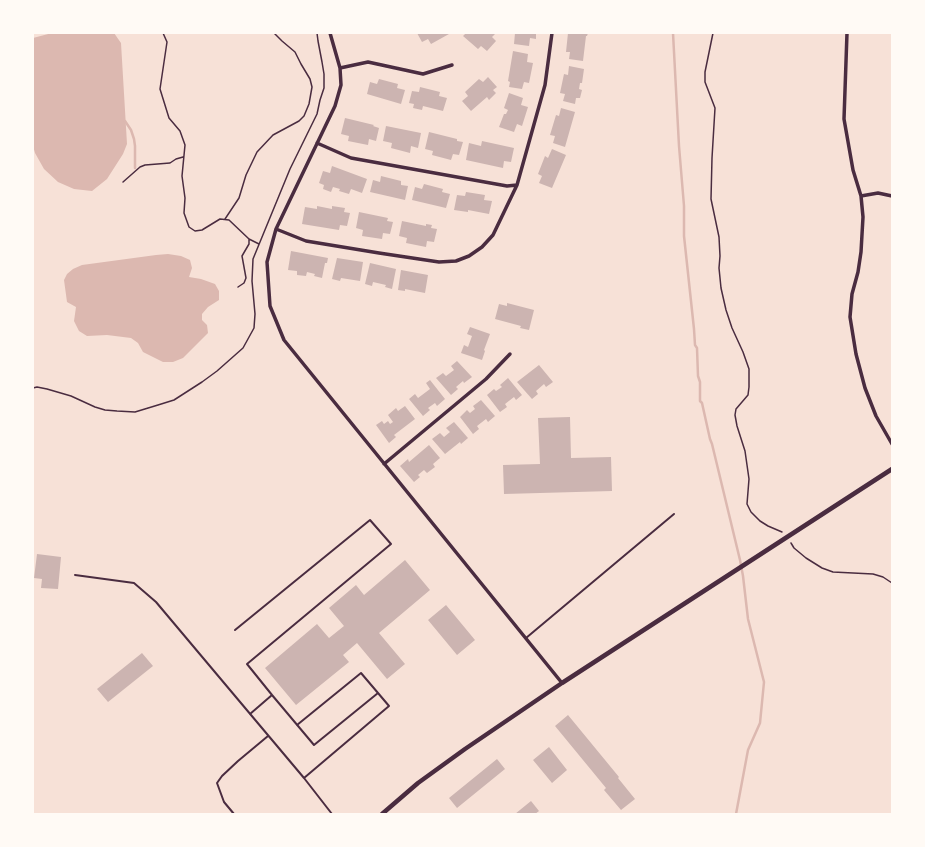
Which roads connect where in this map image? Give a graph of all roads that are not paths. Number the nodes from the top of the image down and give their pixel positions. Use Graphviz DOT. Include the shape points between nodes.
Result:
graph roads {
  1 [pos="330,33"];
  2 [pos="552,33"];
  3 [pos="847,33"];
  4 [pos="452,65"];
  5 [pos="340,68"];
  6 [pos="317,143"];
  7 [pos="517,185"];
  8 [pos="861,196"];
  9 [pos="892,196"];
  10 [pos="276,229"];
  11 [pos="510,354"];
  12 [pos="892,444"];
  13 [pos="384,464"];
  14 [pos="892,469"];
  15 [pos="674,514"];
  16 [pos="75,575"];
  17 [pos="235,630"];
  18 [pos="526,639"];
  19 [pos="562,683"];
  20 [pos="378,693"];
  21 [pos="272,695"];
  22 [pos="250,714"];
  23 [pos="297,725"];
  24 [pos="268,736"];
  25 [pos="304,778"];
  26 [pos="234,814"];
  27 [pos="332,814"];
  28 [pos="382,814"];
  1 -- 5 [label="street"];
  2 -- 7 [label="street" via="545,85"];
  3 -- 8 [label="street" via="844,119 853,170"];
  4 -- 5 [label="street" via="423,74 368,62"];
  5 -- 6 [label="street" via="341,85 335,106"];
  6 -- 7 [label="street" via="351,158 507,186"];
  6 -- 10 [label="street"];
  7 -- 10 [label="street" via="493,235 482,247 456,262 439,262 306,241"];
  8 -- 9 [label="street" via="878,193"];
  8 -- 12 [label="street" via="861,252 850,317 865,388 876,416"];
  10 -- 13 [label="street" via="267,270 270,306 284,340"];
  11 -- 13 [label="street" via="486,379"];
  13 -- 18 [label="street"];
  14 -- 19 [label="street"];
  15 -- 18 [label="lane"];
  16 -- 22 [label="lane" via="134,583 156,602"];
  17 -- 21 [label="lane" via="370,520 391,544 247,664"];
  18 -- 19 [label="street"];
  19 -- 28 [label="street" via="442,765"];
  20 -- 23 [label="lane" via="314,745"];
  20 -- 23 [label="lane" via="361,673"];
  20 -- 25 [label="lane" via="389,706"];
  21 -- 22 [label="lane"];
  21 -- 23 [label="lane"];
  22 -- 24 [label="lane"];
  24 -- 25 [label="lane"];
  24 -- 26 [label="lane" via="217,783 224,802"];
  25 -- 27 [label="lane"];
}
